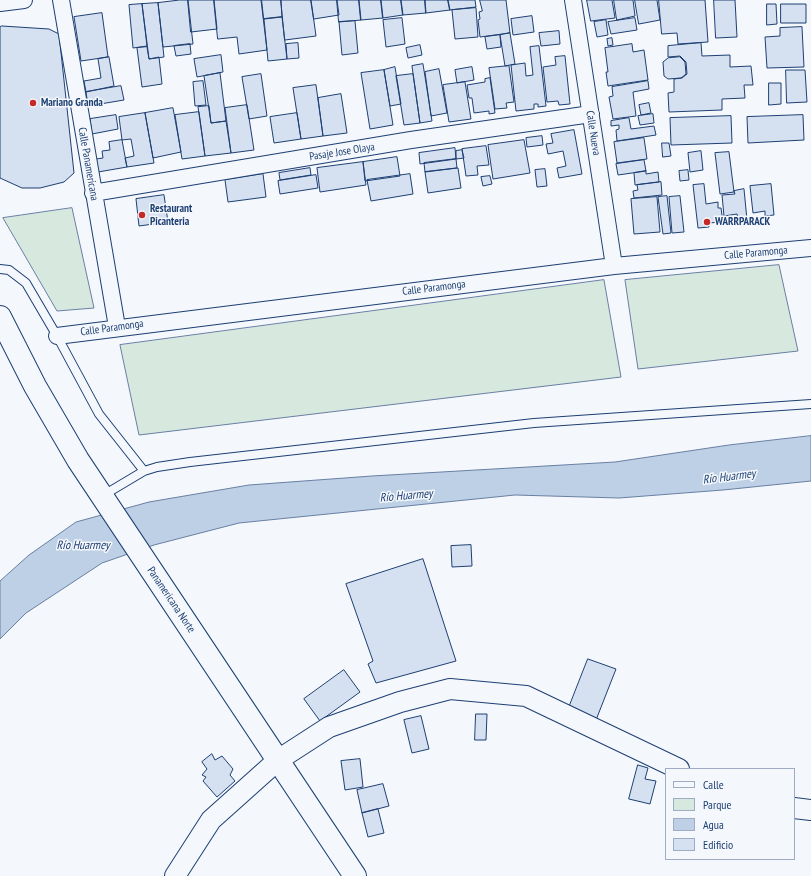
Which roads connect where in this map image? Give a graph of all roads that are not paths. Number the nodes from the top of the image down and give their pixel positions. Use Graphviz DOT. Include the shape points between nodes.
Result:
graph roads {
  1 [pos="24,0"];
  2 [pos="61,0"];
  3 [pos="573,0"];
  4 [pos="0,3"];
  5 [pos="591,114"];
  6 [pos="93,193"];
  7 [pos="811,248"];
  8 [pos="614,266"];
  9 [pos="0,268"];
  10 [pos="0,317"];
  11 [pos="117,327"];
  12 [pos="57,336"];
  13 [pos="811,404"];
  14 [pos="144,471"];
  15 [pos="102,496"];
  16 [pos="278,760"];
  17 [pos="677,768"];
  18 [pos="795,808"];
  19 [pos="811,810"];
  20 [pos="175,876"];
  21 [pos="355,876"];
  1 -- 4 [label="street"];
  2 -- 6 [label="street, Calle Panamericana"];
  3 -- 5 [label="street, Calle Nueva"];
  5 -- 6 [label="street, Pasaje Jose Olaya" via="412,140"];
  5 -- 8 [label="street, Calle Nueva"];
  6 -- 11 [label="street, Calle Panamericana"];
  7 -- 8 [label="street, Calle Paramonga"];
  8 -- 11 [label="street, Calle Paramonga"];
  9 -- 12 [label="lane" via="9,270 26,283"];
  10 -- 15 [label="highway, Panamericana Norte" via="56,424"];
  11 -- 12 [label="street, Calle Paramonga"];
  12 -- 14 [label="lane" via="99,414"];
  13 -- 14 [label="lane" via="534,424 190,462"];
  14 -- 15 [label="lane"];
  15 -- 16 [label="highway, Panamericana Norte"];
  16 -- 17 [label="street" via="329,727 400,702 450,689 526,696"];
  16 -- 20 [label="street" via="211,820"];
  16 -- 21 [label="highway, Panamericana Norte"];
  18 -- 19 [label="street"];
}
